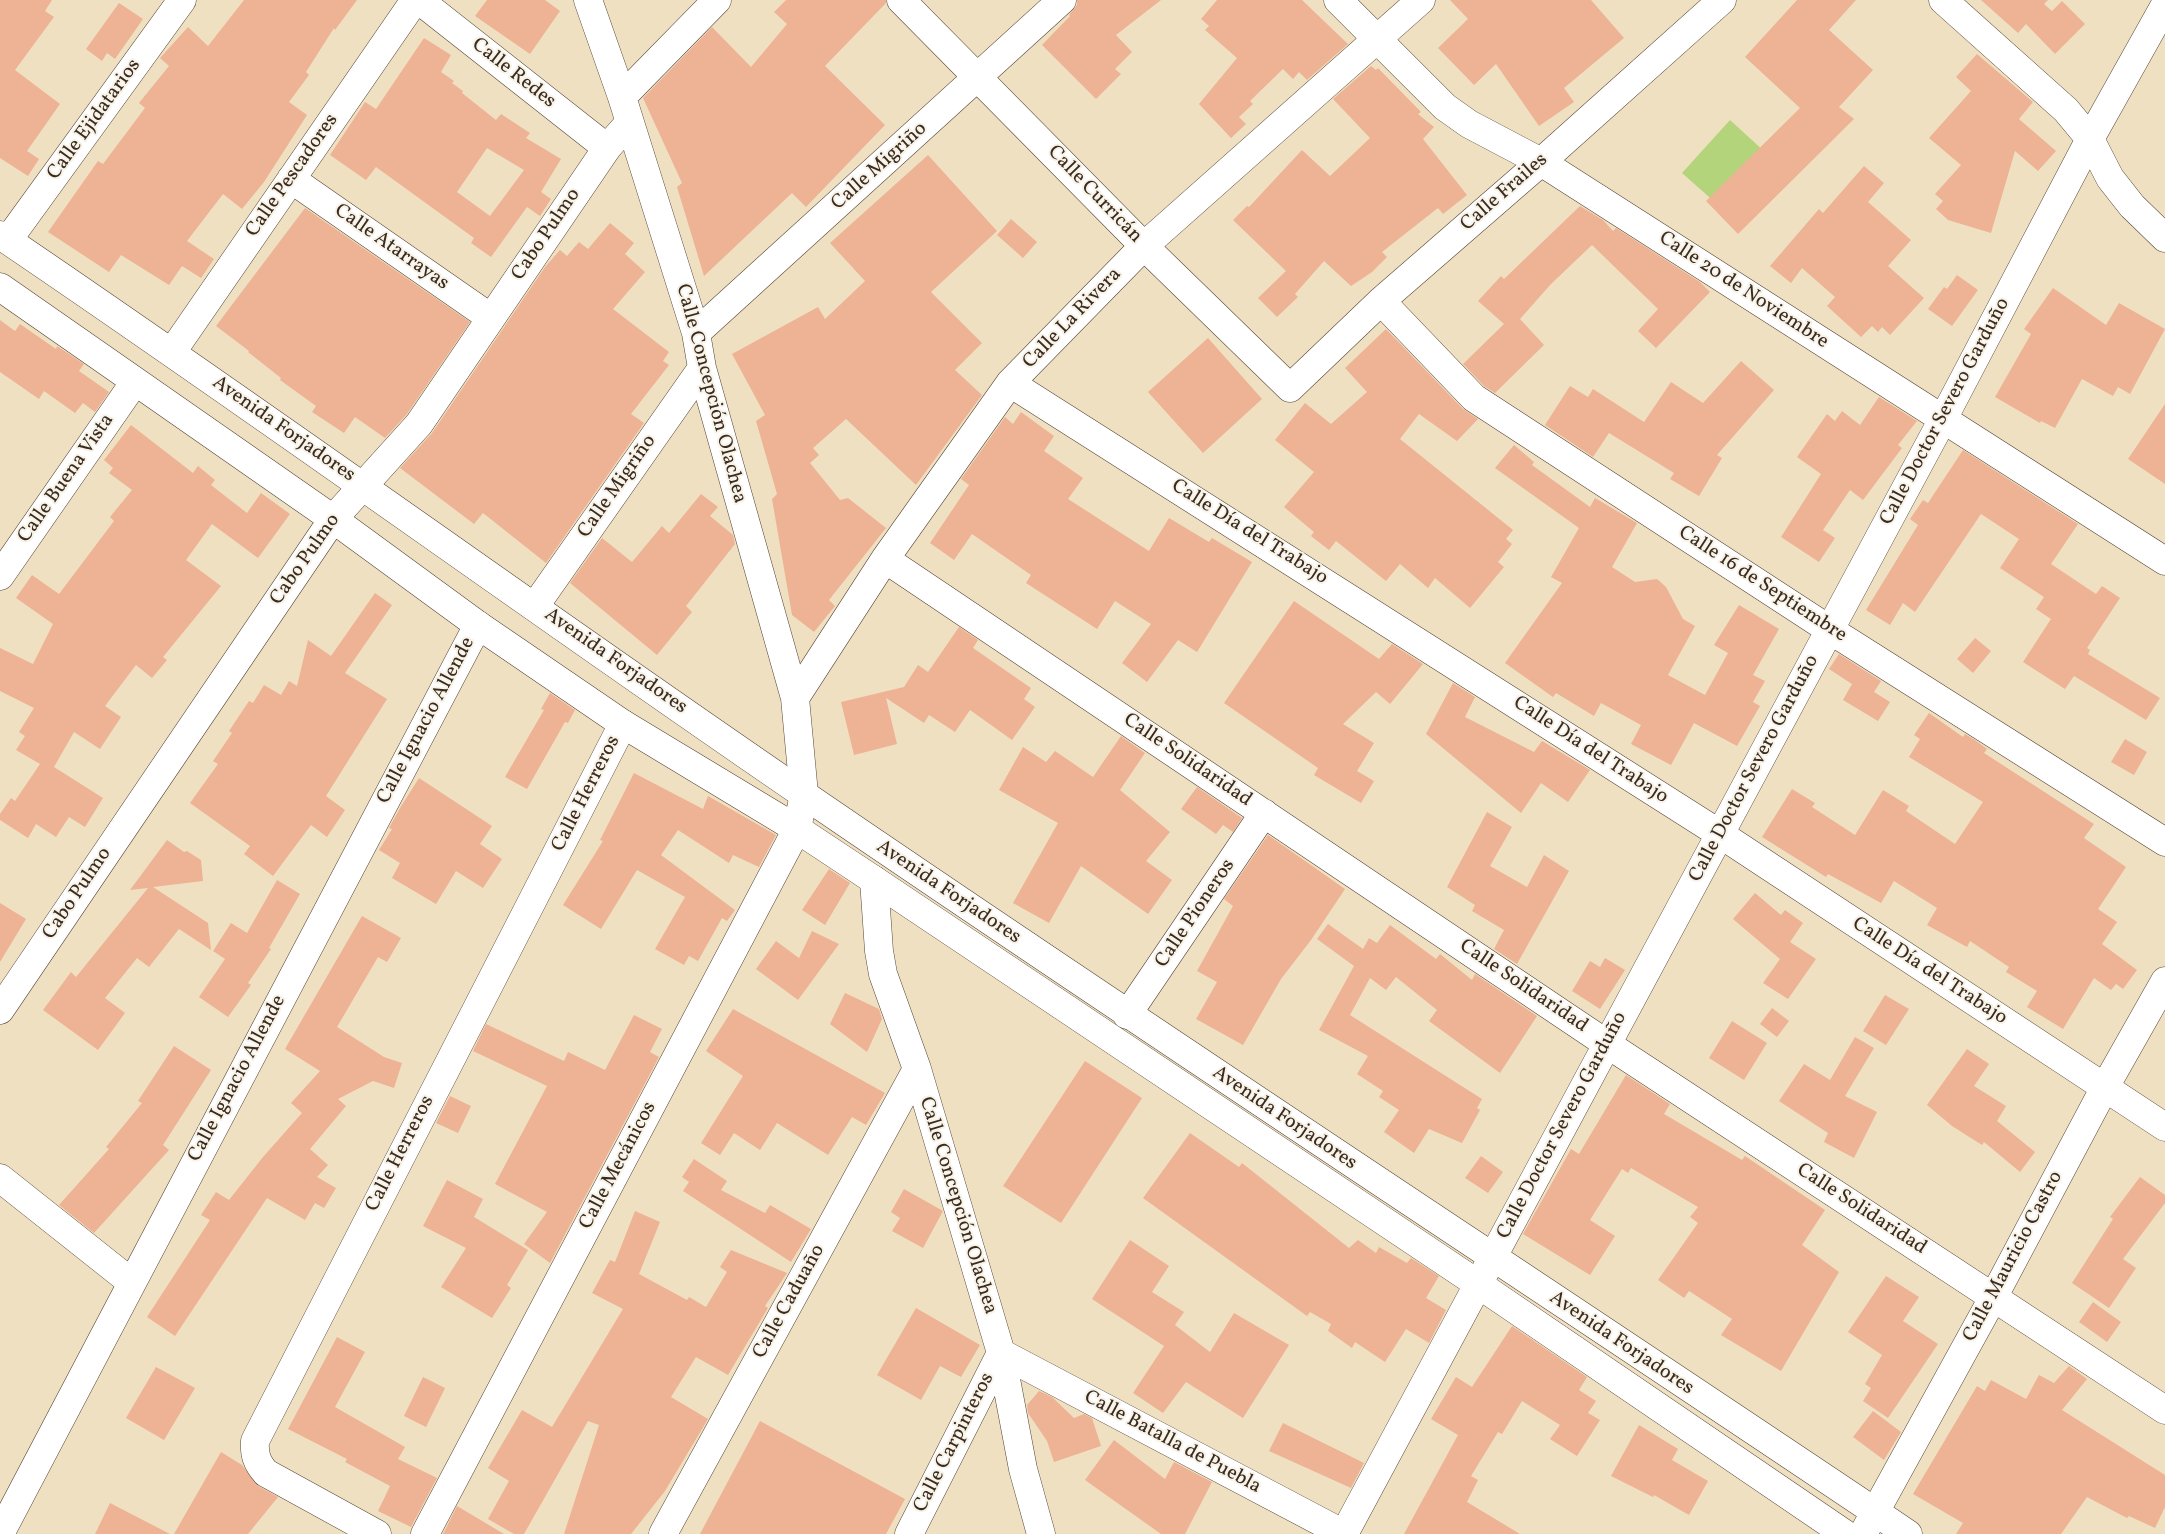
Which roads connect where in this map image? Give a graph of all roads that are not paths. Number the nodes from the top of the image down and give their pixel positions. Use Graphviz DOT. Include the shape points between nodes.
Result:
graph roads {
  1 [pos="182,0"];
  2 [pos="415,0"];
  3 [pos="419,0"];
  4 [pos="588,0"];
  5 [pos="717,0"];
  6 [pos="901,0"];
  7 [pos="1062,0"];
  8 [pos="1338,0"];
  9 [pos="1421,0"];
  10 [pos="1722,0"];
  11 [pos="1943,0"];
  12 [pos="2165,5"];
  13 [pos="1376,38"];
  14 [pos="979,77"];
  15 [pos="622,97"];
  16 [pos="629,123"];
  17 [pos="2090,139"];
  18 [pos="607,148"];
  19 [pos="1541,162"];
  20 [pos="291,178"];
  21 [pos="4,237"];
  22 [pos="2165,238"];
  23 [pos="1144,246"];
  24 [pos="0,287"];
  25 [pos="1381,302"];
  26 [pos="491,318"];
  27 [pos="696,332"];
  28 [pos="172,352"];
  29 [pos="702,368"];
  30 [pos="134,383"];
  31 [pos="1010,383"];
  32 [pos="1290,388"];
  33 [pos="1943,419"];
  34 [pos="364,486"];
  35 [pos="332,519"];
  36 [pos="885,559"];
  37 [pos="2165,561"];
  38 [pos="0,576"];
  39 [pos="535,606"];
  40 [pos="478,625"];
  41 [pos="1830,630"];
  42 [pos="795,698"];
  43 [pos="623,724"];
  44 [pos="804,794"];
  45 [pos="1264,813"];
  46 [pos="797,829"];
  47 [pos="1720,834"];
  48 [pos="2165,842"];
  49 [pos="874,880"];
  50 [pos="2165,981"];
  51 [pos="0,1010"];
  52 [pos="1127,1015"];
  53 [pos="1607,1044"];
  54 [pos="916,1069"];
  55 [pos="2105,1087"];
  56 [pos="2165,1127"];
  57 [pos="0,1178"];
  58 [pos="1492,1258"];
  59 [pos="131,1282"];
  60 [pos="1478,1284"];
  61 [pos="1994,1296"];
  62 [pos="1001,1353"];
  63 [pos="2165,1410"];
  64 [pos="1870,1524"];
  65 [pos="0,1534"];
  66 [pos="377,1534"];
  67 [pos="425,1534"];
  68 [pos="663,1534"];
  69 [pos="909,1534"];
  70 [pos="1041,1534"];
  71 [pos="1344,1534"];
  72 [pos="1845,1534"];
  73 [pos="1908,1534"];
  1 -- 21 [label="street, Calle Ejidatarios"];
  2 -- 20 [label="street, Calle Pescadores"];
  3 -- 18 [label="street, Calle Redes"];
  4 -- 15 [label="street, Calle Concepción Olachea"];
  5 -- 15 [label="street"];
  6 -- 14 [label="street, Calle Curricán"];
  7 -- 14 [label="street, Calle Migriño"];
  8 -- 13 [label="street, Calle 20 de Noviembre"];
  9 -- 13 [label="street, Calle La Rivera"];
  10 -- 19 [label="street, Calle Frailes"];
  11 -- 17 [label="street" via="2066,110"];
  12 -- 17 [label="street, Calle Doctor Severo Garduño"];
  13 -- 19 [label="street, Calle 20 de Noviembre" via="1457,116"];
  13 -- 23 [label="street, Calle La Rivera"];
  14 -- 23 [label="street, Calle Curricán"];
  14 -- 27 [label="street, Calle Migriño"];
  15 -- 16 [label="street, Calle Concepción Olachea"];
  16 -- 18 [label="street, Cabo Pulmo"];
  16 -- 27 [label="street, Calle Concepción Olachea"];
  17 -- 22 [label="street" via="2110,178 2132,206"];
  17 -- 33 [label="street, Calle Doctor Severo Garduño"];
  18 -- 26 [label="street, Cabo Pulmo"];
  19 -- 25 [label="street, Calle Frailes"];
  19 -- 33 [label="street, Calle 20 de Noviembre"];
  20 -- 26 [label="street, Calle Atarrayas"];
  20 -- 28 [label="street, Calle Pescadores"];
  21 -- 28 [label="street, Avenida Forjadores"];
  23 -- 31 [label="street, Calle La Rivera"];
  23 -- 32 [label="street, Calle Curricán"];
  24 -- 30 [label="street, Avenida Forjadores"];
  25 -- 32 [label="street, Calle Frailes"];
  25 -- 41 [label="street, Calle 16 de Septiembre" via="1474,398"];
  26 -- 34 [label="street, Cabo Pulmo" via="419,424"];
  27 -- 29 [label="street, Calle Concepción Olachea"];
  28 -- 34 [label="street, Avenida Forjadores"];
  29 -- 39 [label="street, Calle Migriño"];
  29 -- 42 [label="street, Calle Concepción Olachea"];
  30 -- 35 [label="street, Avenida Forjadores"];
  30 -- 38 [label="street, Calle Buena Vista"];
  31 -- 36 [label="street, Calle La Rivera"];
  31 -- 47 [label="street, Calle Día del Trabajo"];
  33 -- 37 [label="street, Calle 20 de Noviembre"];
  33 -- 41 [label="street, Calle Doctor Severo Garduño"];
  34 -- 35 [label="street, Cabo Pulmo"];
  34 -- 39 [label="street, Avenida Forjadores"];
  35 -- 40 [label="street, Avenida Forjadores"];
  35 -- 51 [label="street, Cabo Pulmo"];
  36 -- 42 [label="street, Calle La Rivera"];
  36 -- 45 [label="street, Calle Solidaridad"];
  39 -- 44 [label="street, Avenida Forjadores"];
  40 -- 43 [label="street, Avenida Forjadores"];
  40 -- 59 [label="street, Calle Ignacio Allende"];
  41 -- 47 [label="street, Calle Doctor Severo Garduño"];
  41 -- 48 [label="street, Calle 16 de Septiembre"];
  42 -- 44 [label="street, Calle Concepción Olachea"];
  43 -- 46 [label="street, Avenida Forjadores"];
  43 -- 66 [label="street, Calle Herreros" via="256,1441 254,1452 258,1464 271,1476"];
  44 -- 46 [label="street, Calle Mecánicos"];
  44 -- 52 [label="street, Avenida Forjadores"];
  45 -- 52 [label="street, Calle Pioneros"];
  45 -- 53 [label="street, Calle Solidaridad"];
  46 -- 49 [label="street, Avenida Forjadores"];
  46 -- 67 [label="street, Calle Mecánicos"];
  47 -- 53 [label="street, Calle Doctor Severo Garduño"];
  47 -- 55 [label="street, Calle Día del Trabajo"];
  49 -- 54 [label="street, Calle Concepción Olachea" via="883,974"];
  49 -- 60 [label="street, Avenida Forjadores"];
  50 -- 55 [label="street, Calle Mauricio Castro"];
  52 -- 58 [label="street, Avenida Forjadores"];
  53 -- 58 [label="street, Calle Doctor Severo Garduño"];
  53 -- 61 [label="street, Calle Solidaridad"];
  54 -- 62 [label="street, Calle Concepción Olachea"];
  54 -- 68 [label="street, Calle Caduaño"];
  55 -- 56 [label="street, Calle Día del Trabajo"];
  55 -- 61 [label="street, Calle Mauricio Castro"];
  57 -- 59 [label="street"];
  58 -- 60 [label="street, Calle Doctor Severo Garduño"];
  58 -- 64 [label="street, Avenida Forjadores"];
  59 -- 65 [label="street, Calle Ignacio Allende"];
  60 -- 71 [label="street, Calle Doctor Severo Garduño"];
  60 -- 72 [label="street, Avenida Forjadores"];
  61 -- 63 [label="street, Calle Solidaridad"];
  61 -- 64 [label="street, Calle Mauricio Castro"];
  62 -- 69 [label="street, Calle Carpinteros"];
  62 -- 70 [label="street, Calle Concepción Olachea" via="1022,1469"];
  62 -- 71 [label="street, Calle Batalla de Puebla"];
  64 -- 73 [label="street, Avenida Forjadores"];
}
